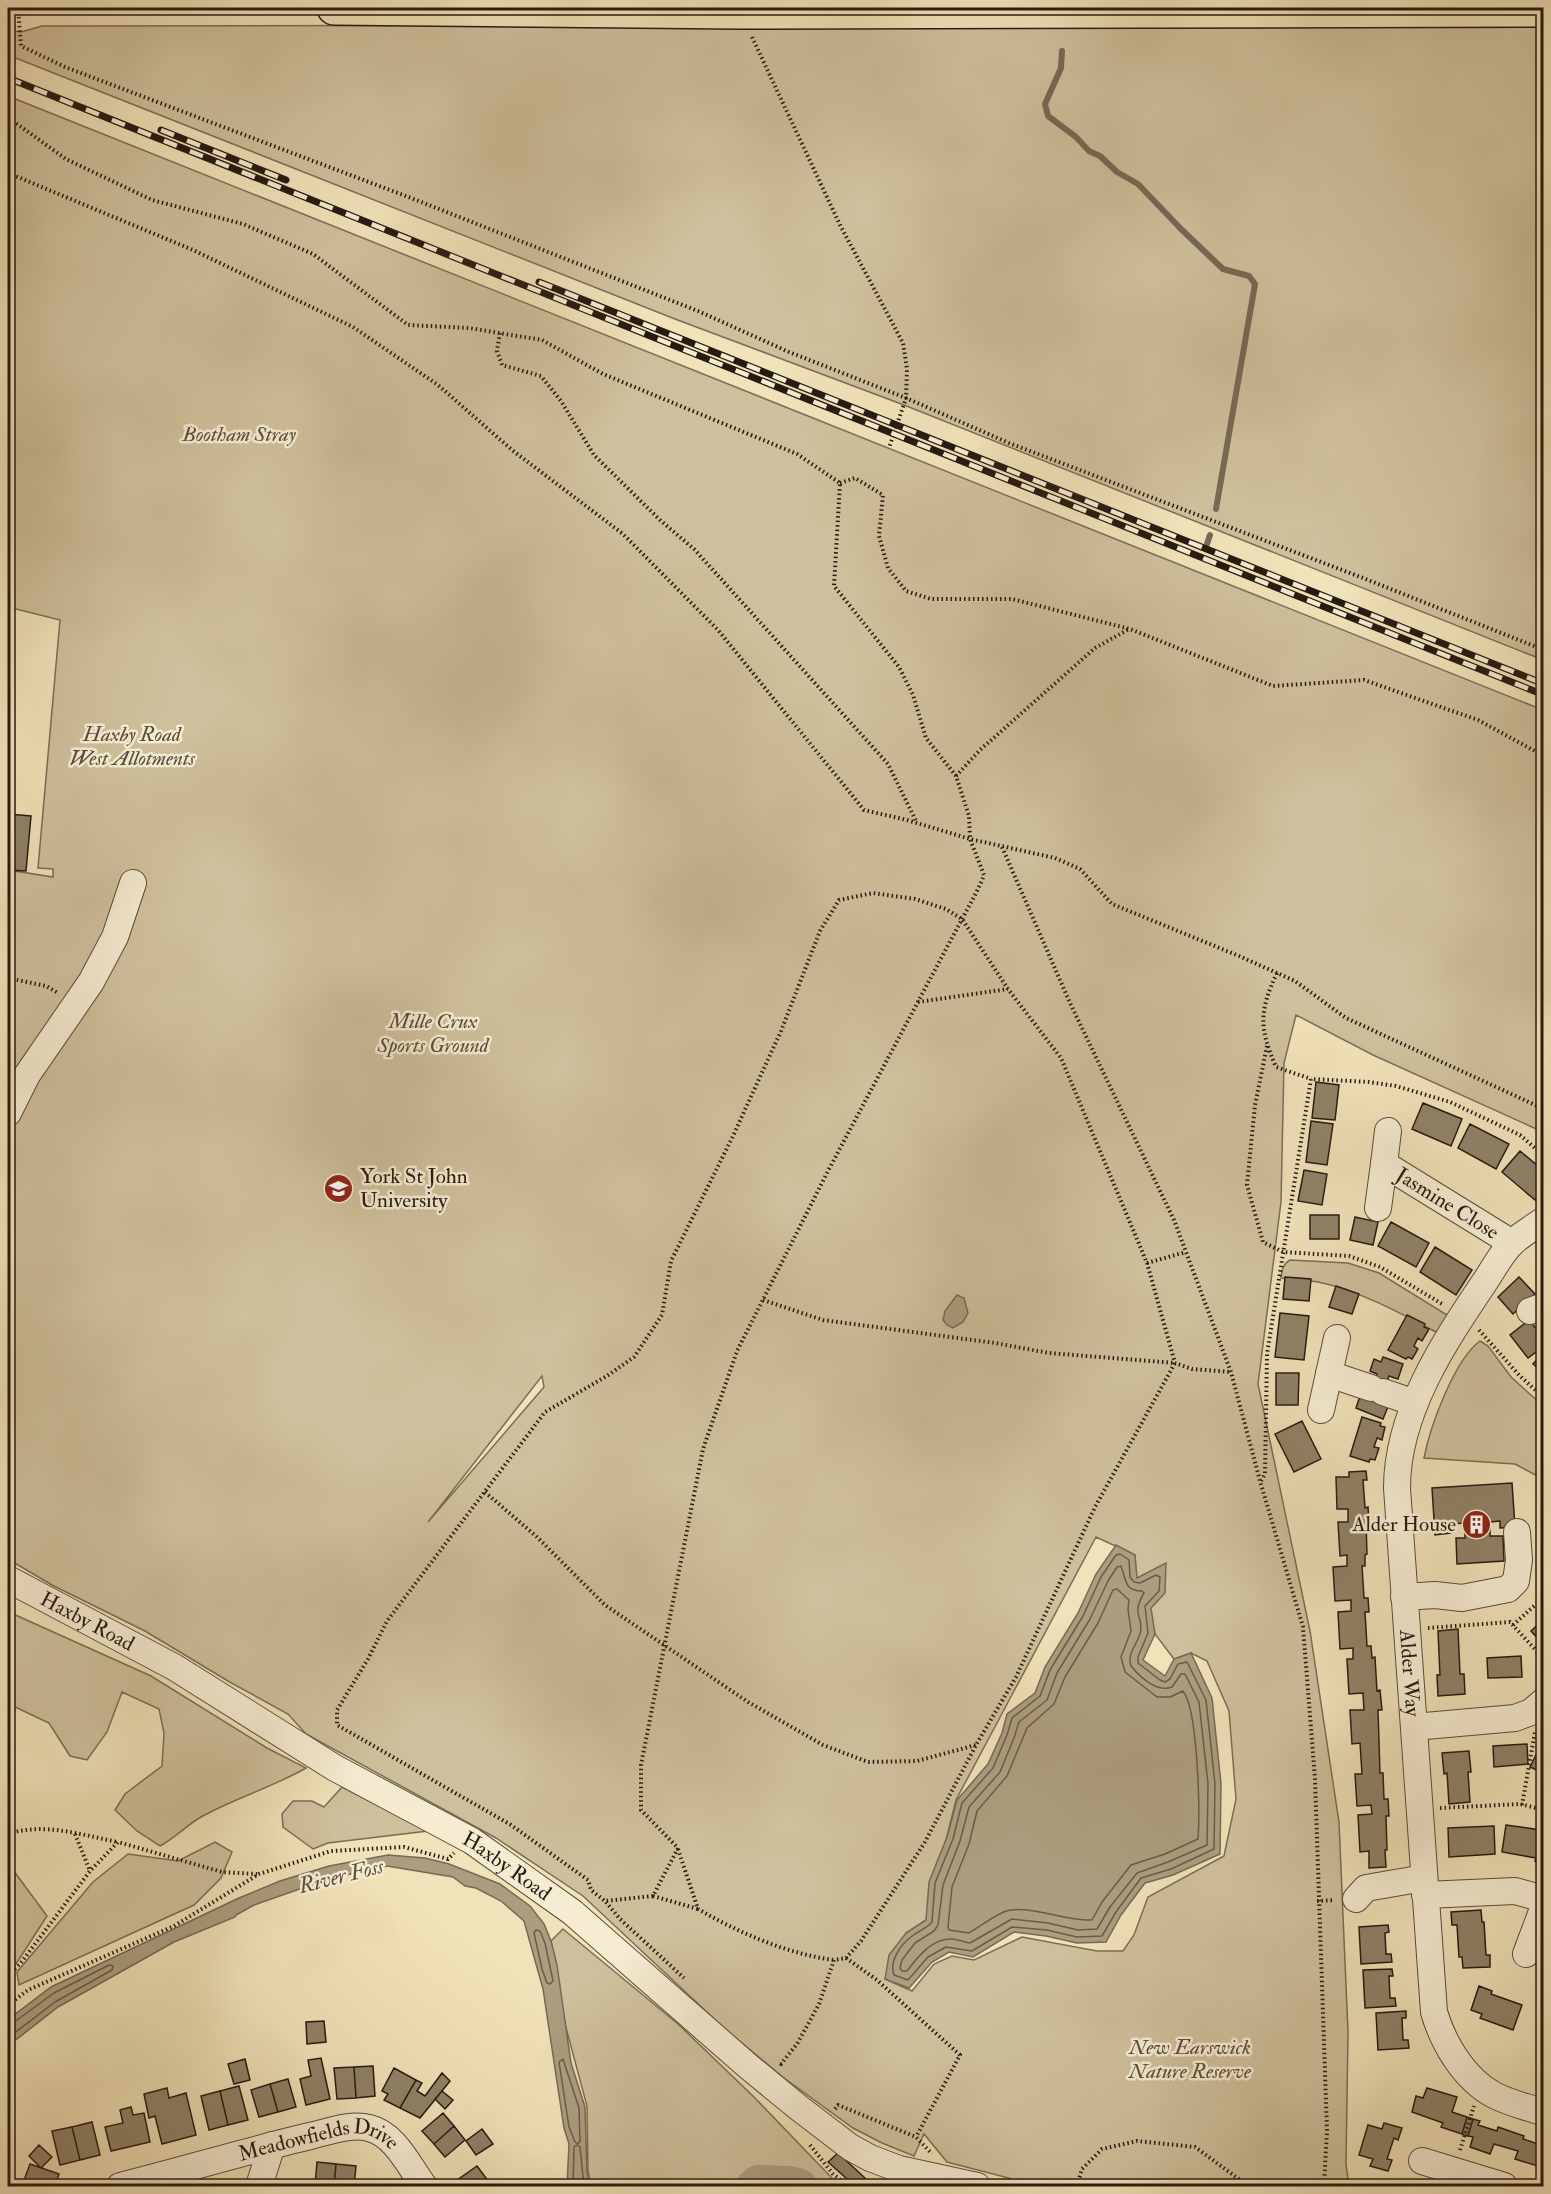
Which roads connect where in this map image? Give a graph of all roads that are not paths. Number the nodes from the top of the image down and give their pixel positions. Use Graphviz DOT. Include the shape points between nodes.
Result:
graph roads {
  1 [pos="334,8"];
  2 [pos="1544,10"];
  3 [pos="133,883"];
  4 [pos="8,1113"];
  5 [pos="1388,1131"];
  6 [pos="1384,1164"];
  7 [pos="1378,1208"];
  8 [pos="1544,1220"];
  9 [pos="1512,1243"];
  10 [pos="1337,1338"];
  11 [pos="1329,1374"];
  12 [pos="1415,1403"];
  13 [pos="1321,1410"];
  14 [pos="1517,1532"];
  15 [pos="8,1579"];
  16 [pos="1404,1597"];
  17 [pos="1539,1713"];
  18 [pos="1414,1727"];
  19 [pos="1425,1886"];
  20 [pos="1356,1899"];
  21 [pos="1544,1899"];
  22 [pos="1544,1906"];
  23 [pos="1526,1954"];
  24 [pos="1544,2113"];
  25 [pos="272,2145"];
  26 [pos="1422,2161"];
  27 [pos="120,2187"];
  28 [pos="259,2187"];
  29 [pos="424,2187"];
  30 [pos="977,2187"];
  31 [pos="1504,2187"];
  1 -- 2 [label="main road" via="741,12"];
  3 -- 4 [label="street" via="115,937 91,982 27,1075"];
  5 -- 6 [label="street, Jasmine Close"];
  6 -- 7 [label="street, Jasmine Close"];
  6 -- 9 [label="street, Jasmine Close"];
  8 -- 9 [label="street, Alder Way"];
  9 -- 12 [label="street, Alder Way" via="1462,1316"];
  10 -- 11 [label="street"];
  11 -- 12 [label="street"];
  11 -- 13 [label="street"];
  12 -- 16 [label="street, Alder Way" via="1397,1471"];
  14 -- 16 [label="street" via="1516,1581 1508,1589 1462,1598"];
  15 -- 30 [label="street, Haxby Road" via="174,1667 335,1768 472,1841 572,1912 708,2032 822,2125 870,2158 899,2169"];
  16 -- 18 [label="street, Alder Way"];
  17 -- 18 [label="street"];
  18 -- 19 [label="street, Alder Way"];
  19 -- 20 [label="street" via="1366,1888"];
  19 -- 21 [label="street" via="1515,1891"];
  19 -- 24 [label="street, Alder Way" via="1434,2012 1439,2029 1471,2077 1493,2094"];
  22 -- 23 [label="street"];
  25 -- 27 [label="street, Meadowfields Drive"];
  25 -- 28 [label="street"];
  25 -- 29 [label="street, Meadowfields Drive" via="349,2127 368,2127 393,2141"];
  26 -- 31 [label="street"];
}
